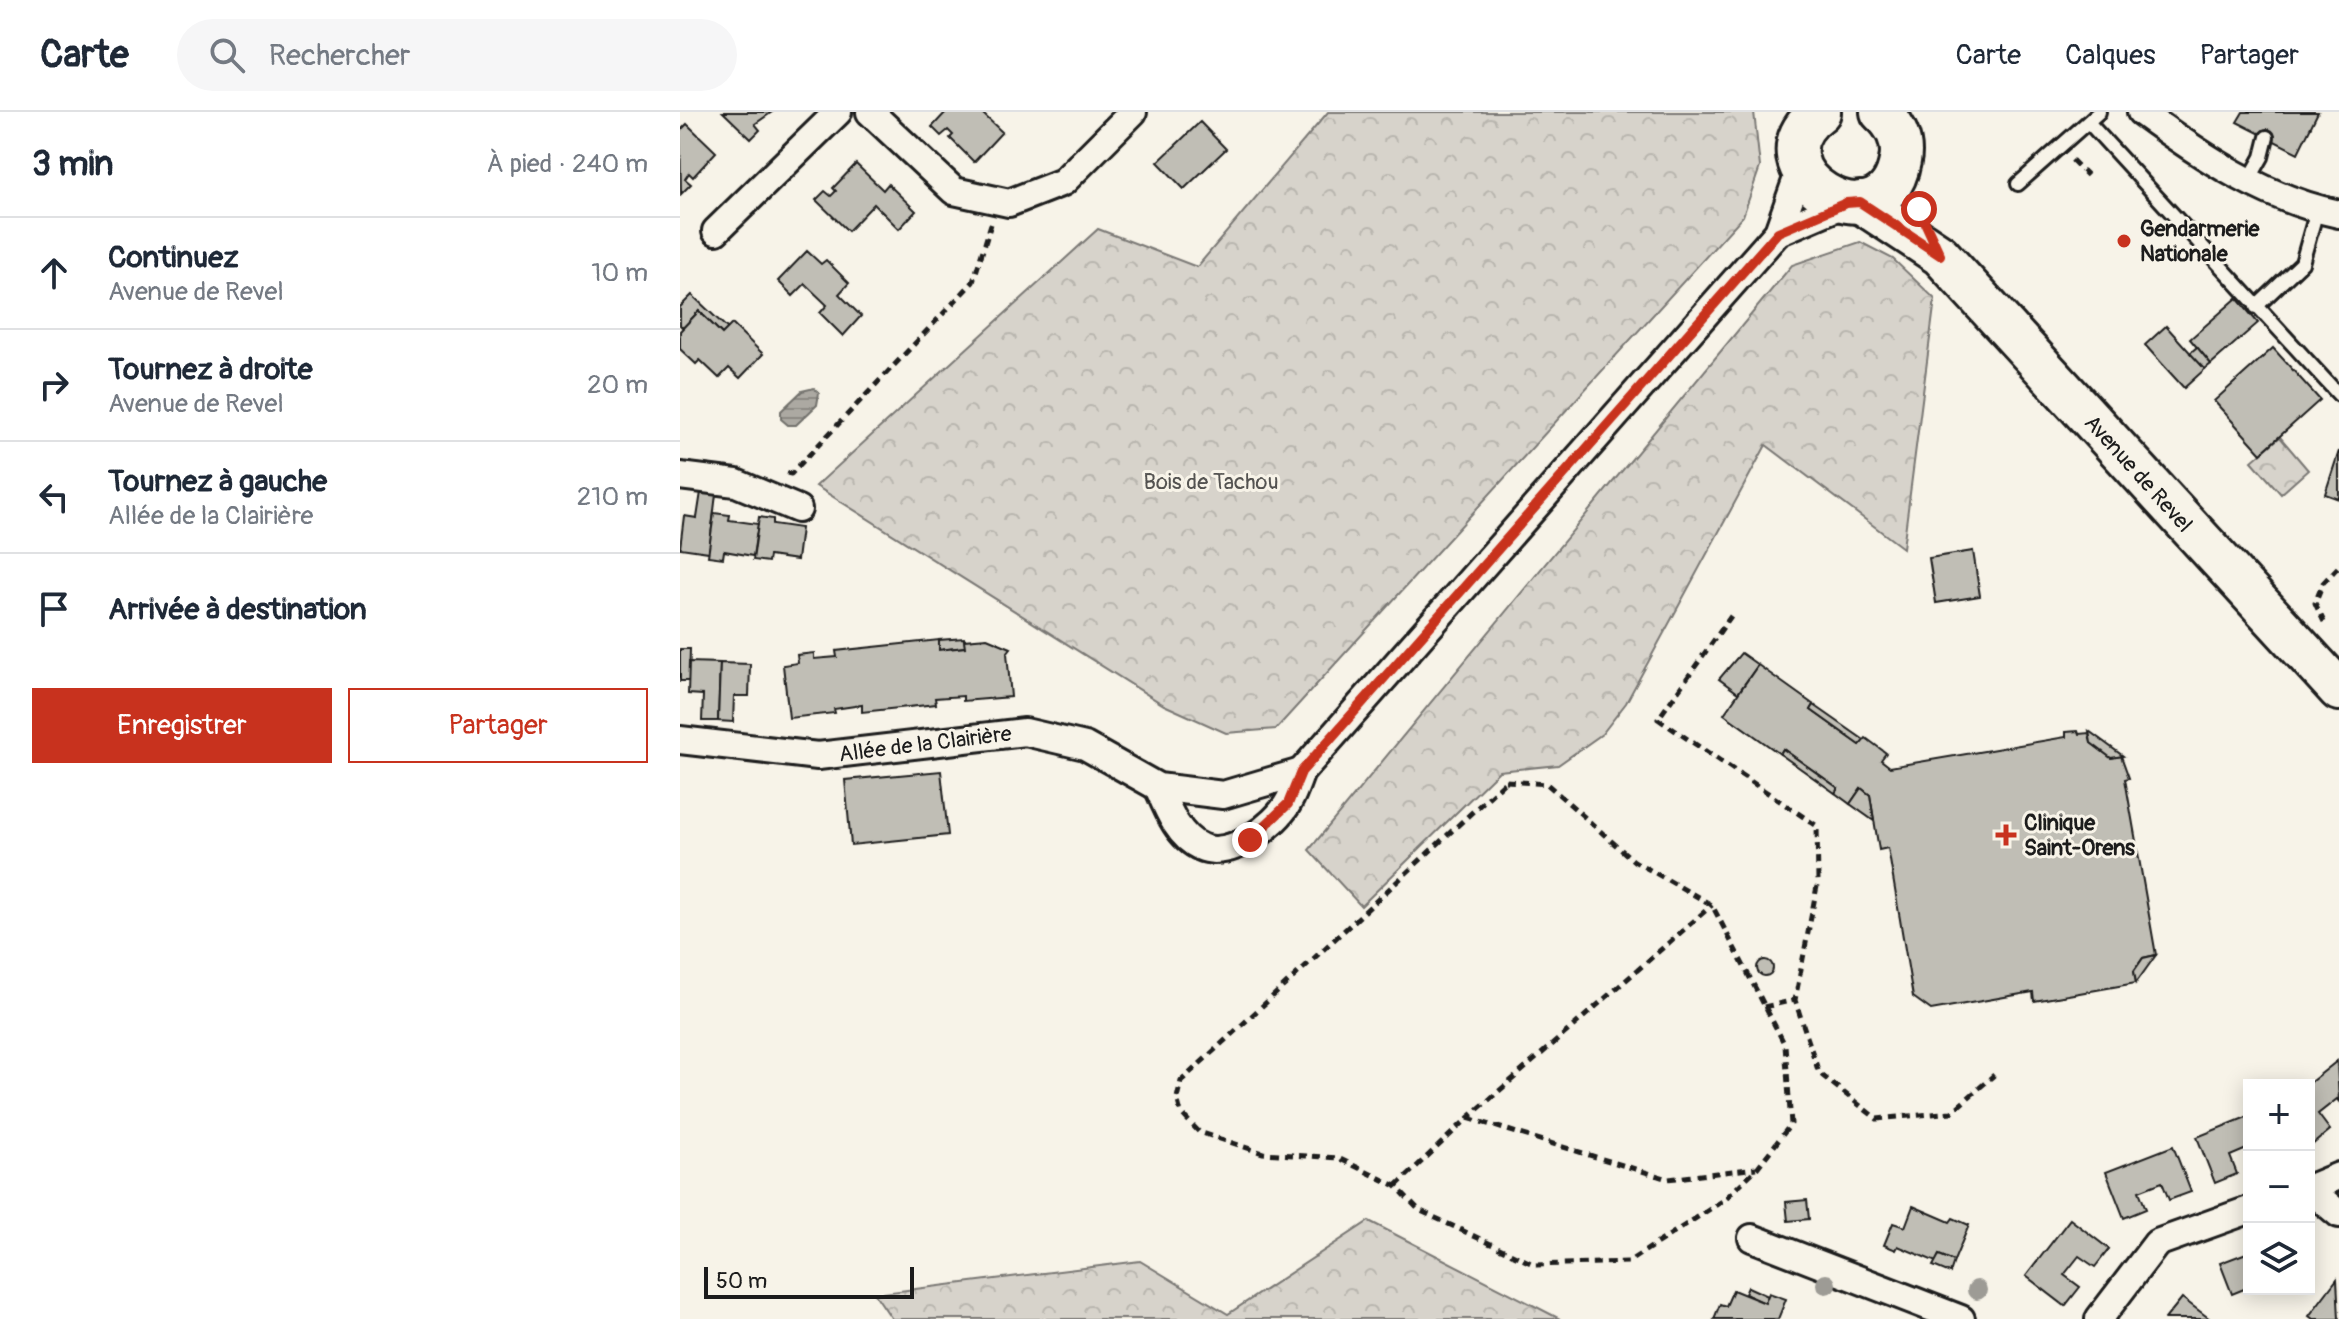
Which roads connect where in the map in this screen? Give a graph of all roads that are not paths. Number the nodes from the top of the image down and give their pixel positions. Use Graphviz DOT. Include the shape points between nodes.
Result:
graph roads {
  1 [pos="838,112"];
  2 [pos="870,112"];
  3 [pos="1133,112"];
  4 [pos="2099,112"];
  5 [pos="2151,115"];
  6 [pos="2089,123"];
  7 [pos="1896,130"];
  8 [pos="1802,134"];
  9 [pos="2267,137"];
  10 [pos="2249,180"];
  11 [pos="2018,184"];
  12 [pos="1853,203"];
  13 [pos="2328,212"];
  14 [pos="716,231"];
  15 [pos="1778,232"];
  16 [pos="1940,255"];
  17 [pos="2256,307"];
  18 [pos="2339,395"];
  19 [pos="680,476"];
  20 [pos="798,509"];
  21 [pos="2339,690"];
  22 [pos="680,740"];
  23 [pos="1301,772"];
  24 [pos="1158,787"];
  25 [pos="2339,1176"];
  26 [pos="2315,1186"];
  27 [pos="2315,1193"];
  28 [pos="2243,1212"];
  29 [pos="2339,1214"];
  30 [pos="1752,1238"];
  31 [pos="1961,1319"];
  32 [pos="2099,1319"];
  1 -- 14 [label="street"];
  2 -- 3 [label="street" via="954,191 1009,203 1063,182"];
  4 -- 6 [label="lane"];
  5 -- 10 [label="street" via="2208,160"];
  6 -- 11 [label="lane"];
  6 -- 17 [label="lane"];
  7 -- 12 [label="main road" via="1891,183 1872,198"];
  7 -- 16 [label="main road, Avenue de Revel"];
  8 -- 12 [label="main road, Avenue de Revel" via="1813,188 1834,201"];
  8 -- 15 [label="street"];
  9 -- 10 [label="lane"];
  10 -- 13 [label="street"];
  12 -- 15 [label="street"];
  12 -- 16 [label="main road, Avenue de Revel"];
  13 -- 17 [label="lane" via="2302,263"];
  15 -- 23 [label="street"];
  16 -- 21 [label="main road, Avenue de Revel"];
  17 -- 18 [label="lane"];
  19 -- 20 [label="street" via="736,483"];
  22 -- 24 [label="street, Allée de la Clairière" via="818,756 1025,732 1085,746"];
  23 -- 24 [label="street, Allée de la Clairière" via="1223,795"];
  23 -- 24 [label="street" via="1288,804 1250,840 1221,851 1200,847 1173,822"];
  25 -- 26 [label="street"];
  27 -- 29 [label="street"];
  28 -- 32 [label="street" via="2157,1243"];
  30 -- 31 [label="street"];
}
